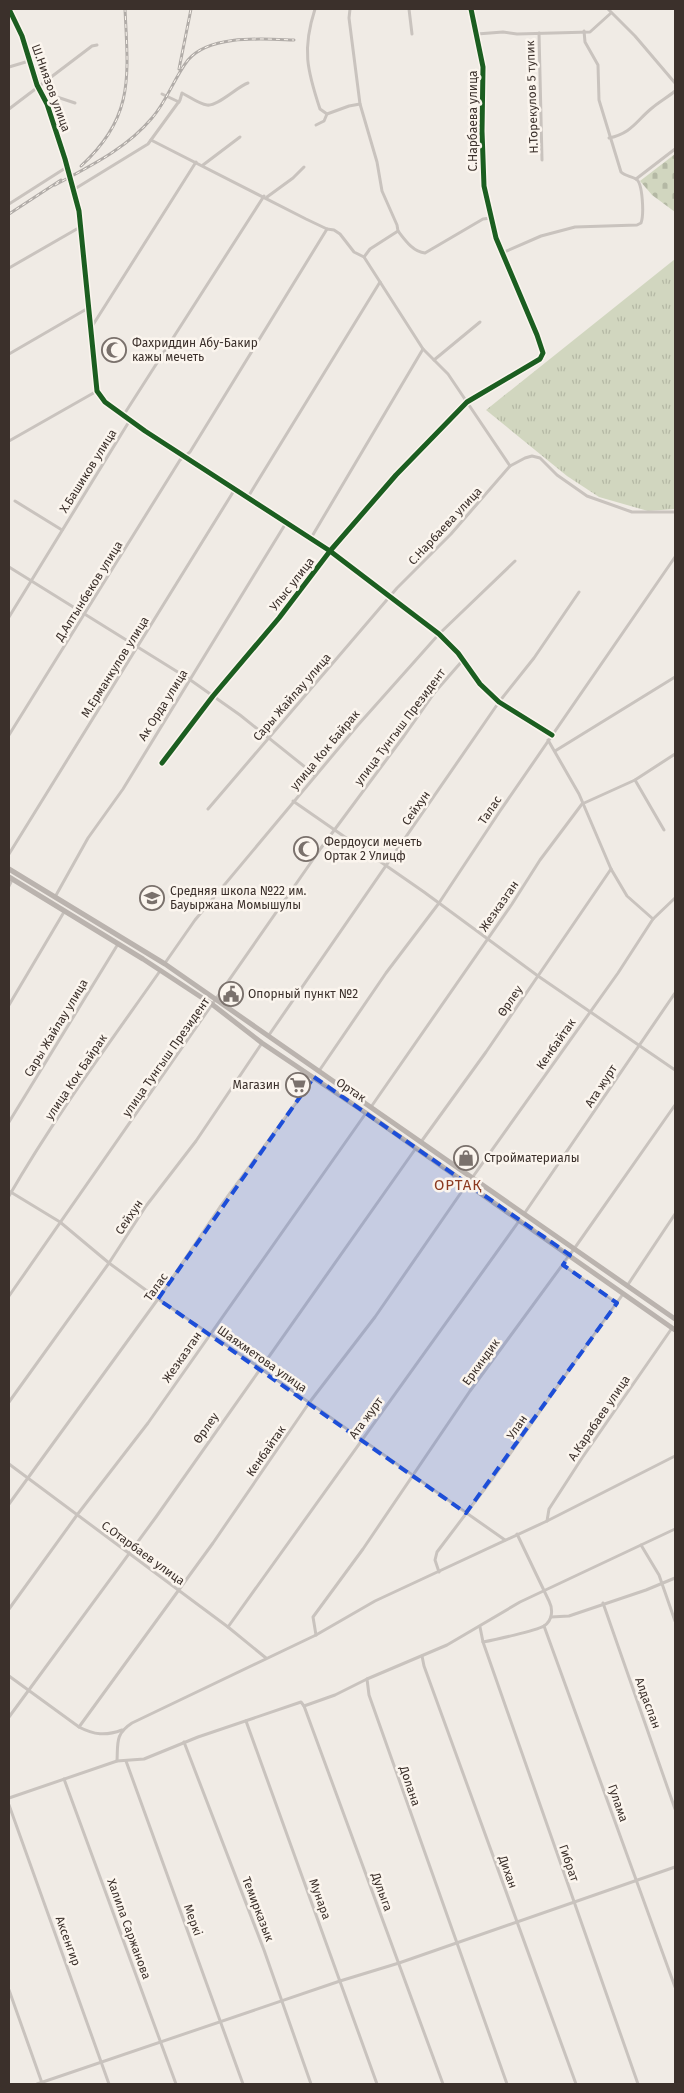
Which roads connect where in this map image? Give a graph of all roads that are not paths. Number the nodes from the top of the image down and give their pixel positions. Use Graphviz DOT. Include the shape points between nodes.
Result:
graph roads {
  1 [pos="9,9"];
  2 [pos="315,9"];
  3 [pos="350,9"];
  4 [pos="410,9"];
  5 [pos="471,9"];
  6 [pos="608,9"];
  7 [pos="611,12"];
  8 [pos="584,31"];
  9 [pos="539,32"];
  10 [pos="412,34"];
  11 [pos="477,34"];
  12 [pos="97,46"];
  13 [pos="29,61"];
  14 [pos="9,67"];
  15 [pos="248,82"];
  16 [pos="675,83"];
  17 [pos="37,85"];
  18 [pos="675,91"];
  19 [pos="162,94"];
  20 [pos="43,97"];
  21 [pos="179,102"];
  22 [pos="75,103"];
  23 [pos="360,104"];
  24 [pos="9,108"];
  25 [pos="327,114"];
  26 [pos="316,125"];
  27 [pos="240,137"];
  28 [pos="609,138"];
  29 [pos="152,140"];
  30 [pos="675,149"];
  31 [pos="542,160"];
  32 [pos="196,162"];
  33 [pos="203,165"];
  34 [pos="67,167"];
  35 [pos="304,167"];
  36 [pos="636,179"];
  37 [pos="73,190"];
  38 [pos="265,196"];
  39 [pos="9,204"];
  40 [pos="491,218"];
  41 [pos="82,226"];
  42 [pos="327,229"];
  43 [pos="398,231"];
  44 [pos="502,254"];
  45 [pos="364,256"];
  46 [pos="9,268"];
  47 [pos="380,282"];
  48 [pos="90,308"];
  49 [pos="480,322"];
  50 [pos="91,328"];
  51 [pos="542,347"];
  52 [pos="423,348"];
  53 [pos="9,354"];
  54 [pos="434,360"];
  55 [pos="97,391"];
  56 [pos="467,402"];
  57 [pos="123,416"];
  58 [pos="130,420"];
  59 [pos="9,441"];
  60 [pos="184,456"];
  61 [pos="510,466"];
  62 [pos="235,489"];
  63 [pos="248,497"];
  64 [pos="15,501"];
  65 [pos="675,512"];
  66 [pos="286,523"];
  67 [pos="62,530"];
  68 [pos="311,538"];
  69 [pos="330,551"];
  70 [pos="675,557"];
  71 [pos="515,561"];
  72 [pos="9,567"];
  73 [pos="31,580"];
  74 [pos="579,592"];
  75 [pos="391,596"];
  76 [pos="84,614"];
  77 [pos="9,617"];
  78 [pos="439,634"];
  79 [pos="137,648"];
  80 [pos="462,660"];
  81 [pos="675,677"];
  82 [pos="189,679"];
  83 [pos="213,696"];
  84 [pos="499,702"];
  85 [pos="9,735"];
  86 [pos="552,735"];
  87 [pos="268,737"];
  88 [pos="548,740"];
  89 [pos="555,751"];
  90 [pos="675,754"];
  91 [pos="162,763"];
  92 [pos="316,775"];
  93 [pos="635,780"];
  94 [pos="293,801"];
  95 [pos="582,804"];
  96 [pos="208,809"];
  97 [pos="335,830"];
  98 [pos="664,830"];
  99 [pos="9,854"];
  100 [pos="386,866"];
  101 [pos="612,868"];
  102 [pos="9,869"];
  103 [pos="11,878"];
  104 [pos="9,886"];
  105 [pos="55,897"];
  106 [pos="675,898"];
  107 [pos="439,903"];
  108 [pos="64,912"];
  109 [pos="653,919"];
  110 [pos="488,938"];
  111 [pos="118,944"];
  112 [pos="165,964"];
  113 [pos="160,970"];
  114 [pos="538,976"];
  115 [pos="675,993"];
  116 [pos="217,1000"];
  117 [pos="9,1005"];
  118 [pos="213,1005"];
  119 [pos="591,1010"];
  120 [pos="268,1035"];
  121 [pos="262,1043"];
  122 [pos="639,1045"];
  123 [pos="675,1070"];
  124 [pos="319,1071"];
  125 [pos="314,1077"];
  126 [pos="675,1105"];
  127 [pos="371,1107"];
  128 [pos="366,1112"];
  129 [pos="9,1122"];
  130 [pos="421,1142"];
  131 [pos="416,1148"];
  132 [pos="472,1178"];
  133 [pos="467,1184"];
  134 [pos="10,1193"];
  135 [pos="524,1214"];
  136 [pos="675,1214"];
  137 [pos="520,1221"];
  138 [pos="60,1222"];
  139 [pos="574,1249"];
  140 [pos="570,1256"];
  141 [pos="109,1262"];
  142 [pos="563,1265"];
  143 [pos="627,1286"];
  144 [pos="624,1293"];
  145 [pos="9,1296"];
  146 [pos="158,1299"];
  147 [pos="617,1303"];
  148 [pos="675,1319"];
  149 [pos="674,1329"];
  150 [pos="210,1333"];
  151 [pos="260,1368"];
  152 [pos="9,1402"];
  153 [pos="309,1403"];
  154 [pos="361,1440"];
  155 [pos="675,1456"];
  156 [pos="9,1464"];
  157 [pos="413,1475"];
  158 [pos="28,1478"];
  159 [pos="9,1504"];
  160 [pos="466,1513"];
  161 [pos="77,1515"];
  162 [pos="547,1521"];
  163 [pos="675,1529"];
  164 [pos="517,1534"];
  165 [pos="505,1540"];
  166 [pos="641,1545"];
  167 [pos="129,1553"];
  168 [pos="439,1572"];
  169 [pos="675,1578"];
  170 [pos="660,1582"];
  171 [pos="178,1590"];
  172 [pos="545,1591"];
  173 [pos="603,1603"];
  174 [pos="9,1609"];
  175 [pos="551,1617"];
  176 [pos="675,1622"];
  177 [pos="544,1626"];
  178 [pos="228,1627"];
  179 [pos="480,1627"];
  180 [pos="316,1635"];
  181 [pos="483,1642"];
  182 [pos="422,1656"];
  183 [pos="266,1658"];
  184 [pos="9,1676"];
  185 [pos="367,1679"];
  186 [pos="27,1690"];
  187 [pos="304,1706"];
  188 [pos="9,1717"];
  189 [pos="246,1721"];
  190 [pos="79,1727"];
  191 [pos="122,1730"];
  192 [pos="184,1742"];
  193 [pos="116,1761"];
  194 [pos="126,1761"];
  195 [pos="64,1779"];
  196 [pos="9,1798"];
  197 [pos="9,1804"];
  198 [pos="675,1809"];
  199 [pos="675,1867"];
  200 [pos="636,1881"];
  201 [pos="573,1902"];
  202 [pos="517,1921"];
  203 [pos="457,1941"];
  204 [pos="399,1963"];
  205 [pos="340,1981"];
  206 [pos="675,1987"];
  207 [pos="9,1990"];
  208 [pos="281,2001"];
  209 [pos="221,2022"];
  210 [pos="161,2042"];
  211 [pos="102,2062"];
  212 [pos="38,2084"];
  213 [pos="42,2084"];
  214 [pos="109,2084"];
  215 [pos="176,2084"];
  216 [pos="243,2084"];
  217 [pos="311,2084"];
  218 [pos="377,2084"];
  219 [pos="443,2084"];
  220 [pos="507,2084"];
  221 [pos="576,2084"];
  222 [pos="638,2084"];
  1 -- 13 [label="street, Ш.Ниязов улица"];
  2 -- 25 [label="street" via="308,38 307,66 320,109"];
  3 -- 23 [label="street"];
  4 -- 10 [label="street"];
  5 -- 11 [label="street, С.Нарбаева улица"];
  6 -- 7 [label="street"];
  7 -- 8 [label="street" via="590,32"];
  7 -- 16 [label="street"];
  8 -- 9 [label="street"];
  8 -- 28 [label="street" via="585,42 598,65 598,100"];
  9 -- 11 [label="street"];
  9 -- 31 [label="street, Н.Торекулов 5 тупик"];
  11 -- 40 [label="street, С.Нарбаева улица" via="483,67 482,165"];
  12 -- 17 [label="street, Ш.Ниязов улица" via="92,46"];
  13 -- 14 [label="street, Ш.Ниязов улица"];
  13 -- 17 [label="street, Ш.Ниязов улица"];
  15 -- 21 [label="street" via="213,105 182,93"];
  17 -- 20 [label="street, Ш.Ниязов улица"];
  17 -- 24 [label="street, Ш.Ниязов улица"];
  18 -- 28 [label="street" via="652,107 630,130"];
  19 -- 21 [label="street"];
  20 -- 22 [label="street, Ш.Ниязов улица" via="54,96"];
  20 -- 34 [label="street, Ш.Ниязов улица"];
  21 -- 29 [label="street"];
  23 -- 25 [label="street"];
  23 -- 43 [label="street" via="382,191"];
  25 -- 26 [label="street" via="324,121"];
  27 -- 33 [label="street"];
  28 -- 36 [label="street" via="621,172"];
  29 -- 32 [label="street"];
  29 -- 37 [label="street"];
  30 -- 36 [label="street"];
  32 -- 33 [label="street"];
  32 -- 50 [label="street"];
  33 -- 38 [label="street"];
  34 -- 37 [label="street, Ш.Ниязов улица"];
  34 -- 39 [label="street"];
  35 -- 38 [label="street"];
  36 -- 44 [label="street" via="640,183 641,223 575,227 542,236"];
  37 -- 41 [label="street, Ш.Ниязов улица"];
  38 -- 42 [label="street"];
  38 -- 57 [label="street"];
  40 -- 43 [label="street" via="482,219 425,253 413,248"];
  40 -- 44 [label="street, С.Нарбаева улица"];
  41 -- 46 [label="street"];
  41 -- 48 [label="street, Ш.Ниязов улица"];
  42 -- 45 [label="street" via="340,234 354,252"];
  42 -- 60 [label="street" via="190,452"];
  43 -- 45 [label="street"];
  44 -- 51 [label="street, С.Нарбаева улица"];
  45 -- 47 [label="street"];
  47 -- 52 [label="street"];
  47 -- 63 [label="street"];
  48 -- 50 [label="street, Ш.Ниязов улица"];
  48 -- 53 [label="street"];
  49 -- 54 [label="street"];
  50 -- 55 [label="street, Ш.Ниязов улица"];
  51 -- 56 [label="street, Улыс улица" via="540,359"];
  52 -- 54 [label="street"];
  52 -- 68 [label="street"];
  54 -- 56 [label="street"];
  55 -- 57 [label="street"];
  55 -- 59 [label="street"];
  56 -- 61 [label="street"];
  56 -- 69 [label="street, Улыс улица" via="396,475"];
  57 -- 58 [label="street"];
  58 -- 60 [label="street"];
  58 -- 67 [label="street, Х.Башиков улица"];
  60 -- 62 [label="street"];
  60 -- 76 [label="street, Д.Алтынбеков улица"];
  61 -- 65 [label="street" via="532,456 540,458 557,475 587,496 632,512"];
  61 -- 75 [label="street, С.Нарбаева улица"];
  62 -- 63 [label="street"];
  62 -- 79 [label="street, М.Ерманкулов улица"];
  63 -- 66 [label="street"];
  64 -- 67 [label="street, Х.Башиков улица"];
  66 -- 68 [label="street"];
  66 -- 82 [label="street, Ак Орда улица"];
  67 -- 73 [label="street, Х.Башиков улица"];
  68 -- 69 [label="street"];
  69 -- 75 [label="street"];
  69 -- 83 [label="street, Улыс улица"];
  70 -- 86 [label="street, Талас"];
  71 -- 78 [label="street, улица Кок Байрак"];
  72 -- 73 [label="street"];
  73 -- 76 [label="street"];
  73 -- 77 [label="street, Х.Башиков улица"];
  74 -- 84 [label="street, Сейхун"];
  75 -- 78 [label="street"];
  75 -- 87 [label="street, Сары Жайлау улица"];
  76 -- 79 [label="street"];
  76 -- 85 [label="street, Д.Алтынбеков улица"];
  78 -- 80 [label="street"];
  78 -- 92 [label="street, улица Кок Байрак"];
  79 -- 82 [label="street"];
  79 -- 99 [label="street, М.Ерманкулов улица"];
  80 -- 84 [label="street"];
  80 -- 97 [label="street, улица Тунгыш Президент"];
  81 -- 89 [label="street"];
  82 -- 83 [label="street"];
  82 -- 105 [label="street, Ак Орда улица" via="123,789 88,838"];
  83 -- 87 [label="street"];
  83 -- 91 [label="street, Улыс улица"];
  84 -- 86 [label="street"];
  84 -- 100 [label="street, Сейхун"];
  86 -- 88 [label="street, Талас"];
  87 -- 92 [label="street"];
  87 -- 96 [label="street, Сары Жайлау улица"];
  88 -- 89 [label="street"];
  88 -- 107 [label="street, Талас"];
  89 -- 95 [label="street"];
  90 -- 93 [label="street"];
  92 -- 94 [label="street, улица Кок Байрак"];
  93 -- 95 [label="street"];
  93 -- 98 [label="street"];
  94 -- 97 [label="street"];
  94 -- 112 [label="street, улица Кок Байрак" via="195,920"];
  95 -- 101 [label="street"];
  95 -- 110 [label="street, Жезказган"];
  97 -- 100 [label="street"];
  97 -- 116 [label="street, улица Тунгыш Президент"];
  100 -- 107 [label="street"];
  100 -- 120 [label="street, Сейхун"];
  101 -- 109 [label="street" via="627,896"];
  101 -- 114 [label="street, Өрлеу"];
  102 -- 105 [label="street, Ортак"];
  103 -- 104 [label="street"];
  103 -- 108 [label="street, Ортак"];
  105 -- 112 [label="street, Ортак"];
  106 -- 109 [label="street, Кенбайтак"];
  107 -- 110 [label="street"];
  107 -- 124 [label="street, Талас"];
  108 -- 111 [label="street, Ортак"];
  108 -- 117 [label="street"];
  109 -- 119 [label="street, Кенбайтак"];
  110 -- 114 [label="street"];
  110 -- 127 [label="street, Жезказган"];
  111 -- 113 [label="street, Ортак"];
  111 -- 129 [label="street, Сары Жайлау улица"];
  112 -- 116 [label="street, Ортак"];
  113 -- 118 [label="street, Ортак"];
  113 -- 134 [label="street, улица Кок Байрак" via="98,1057"];
  114 -- 119 [label="street"];
  114 -- 130 [label="street, Өрлеу"];
  115 -- 122 [label="street, Ата журт"];
  116 -- 118 [label="street, улица Тунгыш Президент"];
  116 -- 120 [label="street, Ортак"];
  118 -- 121 [label="street, Ортак"];
  118 -- 138 [label="street, улица Тунгыш Президент"];
  119 -- 122 [label="street"];
  119 -- 132 [label="street, Кенбайтак"];
  120 -- 124 [label="street, Ортак"];
  121 -- 125 [label="street, Ортак"];
  121 -- 141 [label="street, Сейхун"];
  122 -- 123 [label="street"];
  122 -- 135 [label="street, Ата журт"];
  124 -- 127 [label="street, Ортак"];
  125 -- 128 [label="street, Ортак"];
  125 -- 146 [label="street, Талас"];
  126 -- 139 [label="street, Еркиндик"];
  127 -- 130 [label="street, Ортак"];
  128 -- 131 [label="street, Ортак"];
  128 -- 150 [label="street, Жезказган"];
  130 -- 132 [label="street, Ортак"];
  131 -- 133 [label="street, Ортак"];
  131 -- 151 [label="street, Өрлеу"];
  132 -- 135 [label="street, Ортак"];
  133 -- 137 [label="street, Ортак"];
  133 -- 153 [label="street, Кенбайтак" via="375,1317"];
  134 -- 138 [label="street, Шаяхметова улица"];
  135 -- 139 [label="street, Ортак"];
  136 -- 143 [label="street"];
  137 -- 140 [label="street, Ортак"];
  137 -- 154 [label="street, Ата журт"];
  138 -- 141 [label="street, Шаяхметова улица"];
  138 -- 145 [label="street, улица Тунгыш Президент"];
  139 -- 140 [label="street, Еркиндик"];
  139 -- 143 [label="street, Ортак"];
  140 -- 142 [label="street, Еркиндик"];
  140 -- 144 [label="street, Ортак"];
  141 -- 146 [label="street, Шаяхметова улица"];
  141 -- 152 [label="street, Сейхун"];
  142 -- 147 [label="street"];
  142 -- 157 [label="street, Еркиндик" via="470,1390"];
  143 -- 148 [label="street, Ортак"];
  144 -- 147 [label="street, Улан"];
  144 -- 149 [label="street, Ортак"];
  146 -- 150 [label="street, Шаяхметова улица"];
  146 -- 158 [label="street, Талас"];
  147 -- 160 [label="street, Улан"];
  149 -- 162 [label="street, А.Карабаев улица" via="582,1458 549,1509"];
  150 -- 151 [label="street, Шаяхметова улица"];
  150 -- 161 [label="street, Жезказган"];
  151 -- 153 [label="street, Шаяхметова улица"];
  151 -- 167 [label="street, Өрлеу"];
  153 -- 154 [label="street, Шаяхметова улица"];
  153 -- 171 [label="street, Кенбайтак"];
  154 -- 157 [label="street, Шаяхметова улица"];
  154 -- 178 [label="street, Ата журт"];
  155 -- 162 [label="street"];
  156 -- 158 [label="street, С.Отарбаев улица"];
  157 -- 160 [label="street, Шаяхметова улица"];
  157 -- 180 [label="street, Еркиндик" via="313,1617"];
  158 -- 159 [label="street, Талас"];
  158 -- 161 [label="street, С.Отарбаев улица"];
  160 -- 165 [label="street, Шаяхметова улица"];
  160 -- 168 [label="street, Улан" via="438,1552 435,1560"];
  161 -- 167 [label="street, С.Отарбаев улица"];
  161 -- 174 [label="street, Жезказган"];
  162 -- 164 [label="street"];
  163 -- 166 [label="street"];
  164 -- 165 [label="street"];
  164 -- 172 [label="street"];
  165 -- 168 [label="street"];
  166 -- 170 [label="street"];
  166 -- 172 [label="street"];
  167 -- 171 [label="street, С.Отарбаев улица"];
  167 -- 186 [label="street, Өрлеу"];
  168 -- 180 [label="street" via="376,1601"];
  169 -- 170 [label="street"];
  170 -- 173 [label="street" via="646,1590"];
  170 -- 176 [label="street"];
  171 -- 178 [label="street, С.Отарбаев улица"];
  171 -- 190 [label="street, Кенбайтак"];
  172 -- 175 [label="street"];
  172 -- 179 [label="street"];
  173 -- 175 [label="street" via="568,1616"];
  173 -- 198 [label="street, Алдаспан"];
  175 -- 177 [label="street"];
  177 -- 181 [label="street"];
  177 -- 200 [label="street, Гулама"];
  178 -- 183 [label="street, С.Отарбаев улица"];
  179 -- 181 [label="street, Гибрат"];
  179 -- 182 [label="street"];
  180 -- 183 [label="street"];
  181 -- 201 [label="street, Гибрат"];
  182 -- 185 [label="street"];
  182 -- 202 [label="street, Дихан"];
  183 -- 191 [label="street"];
  184 -- 186 [label="street"];
  185 -- 187 [label="street"];
  185 -- 203 [label="street, Долана" via="369,1695"];
  186 -- 188 [label="street, Өрлеу"];
  186 -- 190 [label="street"];
  187 -- 189 [label="street" via="301,1702"];
  187 -- 204 [label="street, Дулыга"];
  189 -- 192 [label="street"];
  189 -- 205 [label="street, Мунара"];
  190 -- 191 [label="street" via="97,1734"];
  191 -- 193 [label="street"];
  192 -- 194 [label="street" via="144,1759"];
  192 -- 208 [label="street, Темирказык"];
  193 -- 194 [label="street"];
  193 -- 195 [label="street"];
  194 -- 209 [label="street, Меркі"];
  195 -- 196 [label="street"];
  195 -- 210 [label="street, Халила Саржанова"];
  197 -- 211 [label="street, Аксенгир"];
  199 -- 200 [label="street"];
  200 -- 201 [label="street"];
  200 -- 206 [label="street, Гулама"];
  201 -- 202 [label="street"];
  201 -- 222 [label="street, Гибрат"];
  202 -- 203 [label="street"];
  202 -- 221 [label="street, Дихан"];
  203 -- 204 [label="street"];
  203 -- 220 [label="street, Долана"];
  204 -- 205 [label="street"];
  204 -- 219 [label="street, Дулыга"];
  205 -- 208 [label="street"];
  205 -- 218 [label="street, Мунара"];
  207 -- 213 [label="street"];
  208 -- 209 [label="street"];
  208 -- 217 [label="street, Темирказык"];
  209 -- 210 [label="street"];
  209 -- 216 [label="street, Меркі"];
  210 -- 211 [label="street"];
  210 -- 215 [label="street, Халила Саржанова"];
  211 -- 213 [label="street"];
  211 -- 214 [label="street, Аксенгир"];
  212 -- 213 [label="street"];
}
